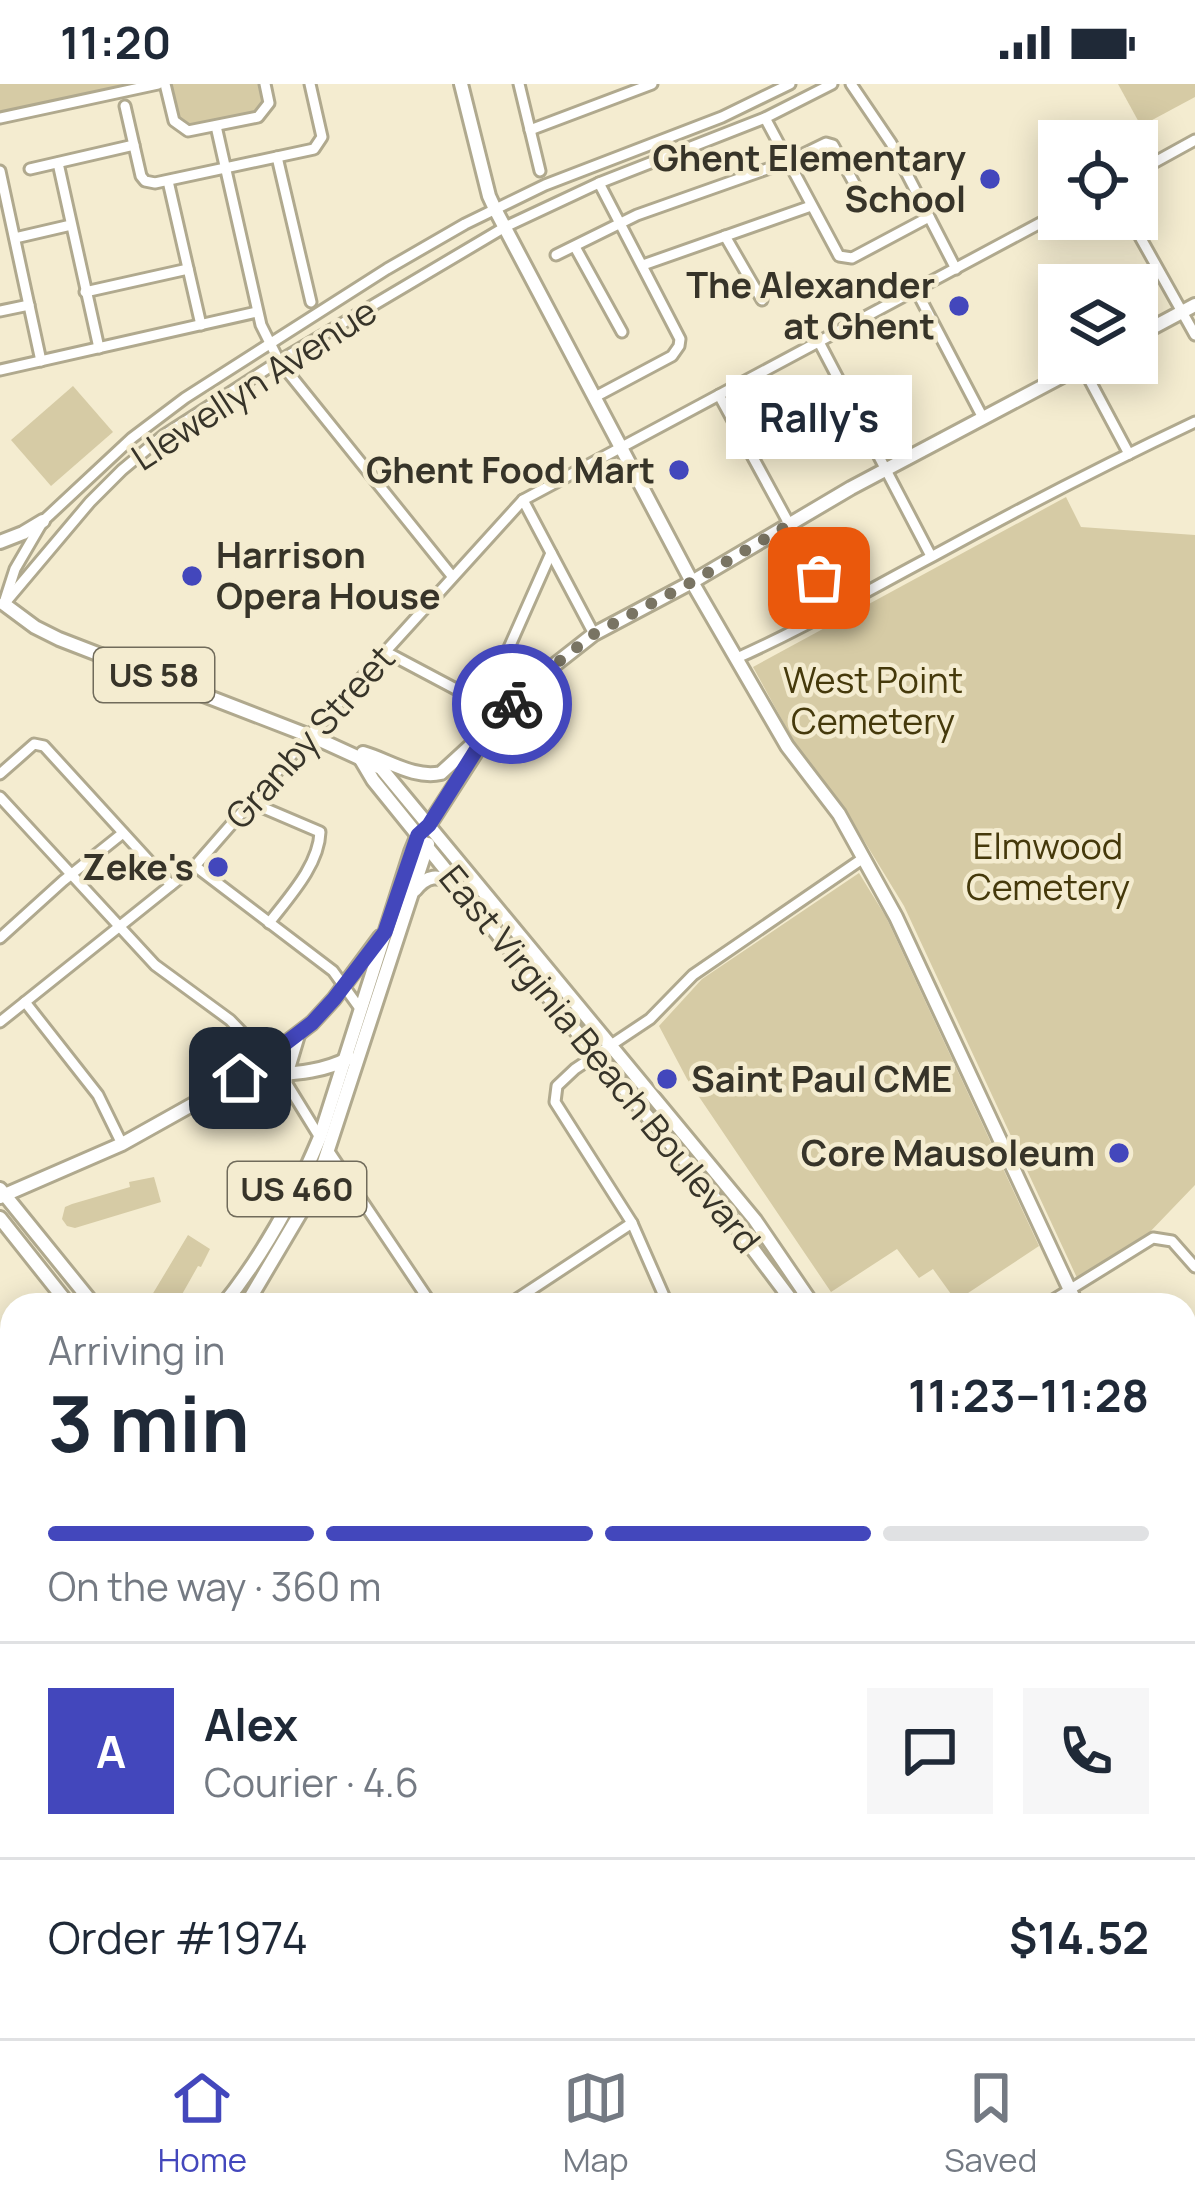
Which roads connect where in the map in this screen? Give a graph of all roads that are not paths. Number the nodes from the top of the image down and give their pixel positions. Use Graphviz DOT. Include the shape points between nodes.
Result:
graph roads {
  1 [pos="162,84"];
  2 [pos="266,84"];
  3 [pos="310,84"];
  4 [pos="461,84"];
  5 [pos="519,84"];
  6 [pos="652,84"];
  7 [pos="790,84"];
  8 [pos="832,84"];
  9 [pos="851,84"];
  10 [pos="125,106"];
  11 [pos="0,118"];
  12 [pos="765,118"];
  13 [pos="216,126"];
  14 [pos="530,130"];
  15 [pos="1195,140"];
  16 [pos="134,145"];
  17 [pos="278,157"];
  18 [pos="792,160"];
  19 [pos="1158,160"];
  20 [pos="58,163"];
  21 [pos="226,168"];
  22 [pos="30,169"];
  23 [pos="540,171"];
  24 [pos="0,175"];
  25 [pos="168,181"];
  26 [pos="599,183"];
  27 [pos="865,203"];
  28 [pos="811,206"];
  29 [pos="495,209"];
  30 [pos="929,217"];
  31 [pos="71,225"];
  32 [pos="1038,225"];
  33 [pos="616,226"];
  34 [pos="505,227"];
  35 [pos="725,236"];
  36 [pos="14,238"];
  37 [pos="1141,240"];
  38 [pos="575,247"];
  39 [pos="556,255"];
  40 [pos="643,265"];
  41 [pos="956,268"];
  42 [pos="188,269"];
  43 [pos="916,290"];
  44 [pos="85,292"];
  45 [pos="762,300"];
  46 [pos="310,302"];
  47 [pos="29,304"];
  48 [pos="1195,305"];
  49 [pos="0,310"];
  50 [pos="257,312"];
  51 [pos="1181,313"];
  52 [pos="201,325"];
  53 [pos="1158,326"];
  54 [pos="622,332"];
  55 [pos="1195,335"];
  56 [pos="820,342"];
  57 [pos="268,344"];
  58 [pos="99,348"];
  59 [pos="40,361"];
  60 [pos="279,361"];
  61 [pos="0,370"];
  62 [pos="1047,384"];
  63 [pos="1095,384"];
  64 [pos="719,395"];
  65 [pos="595,397"];
  66 [pos="983,418"];
  67 [pos="1195,422"];
  68 [pos="622,447"];
  69 [pos="1129,454"];
  70 [pos="887,469"];
  71 [pos="523,500"];
  72 [pos="44,521"];
  73 [pos="790,524"];
  74 [pos="0,542"];
  75 [pos="551,553"];
  76 [pos="931,556"];
  77 [pos="452,576"];
  78 [pos="692,582"];
  79 [pos="1,602"];
  80 [pos="836,610"];
  81 [pos="594,634"];
  82 [pos="386,652"];
  83 [pos="737,658"];
  84 [pos="484,704"];
  85 [pos="494,723"];
  86 [pos="309,736"];
  87 [pos="345,750"];
  88 [pos="0,774"];
  89 [pos="0,797"];
  90 [pos="252,802"];
  91 [pos="423,830"];
  92 [pos="123,832"];
  93 [pos="428,848"];
  94 [pos="862,859"];
  95 [pos="194,866"];
  96 [pos="72,875"];
  97 [pos="171,885"];
  98 [pos="460,888"];
  99 [pos="411,896"];
  100 [pos="269,923"];
  101 [pos="120,926"];
  102 [pos="385,932"];
  103 [pos="0,938"];
  104 [pos="343,986"];
  105 [pos="25,1002"];
  106 [pos="361,1010"];
  107 [pos="0,1022"];
  108 [pos="299,1034"];
  109 [pos="611,1046"];
  110 [pos="360,1051"];
  111 [pos="597,1056"];
  112 [pos="266,1057"];
  113 [pos="345,1061"];
  114 [pos="286,1072"];
  115 [pos="240,1078"];
  116 [pos="320,1137"];
  117 [pos="122,1144"];
  118 [pos="328,1151"];
  119 [pos="712,1169"];
  120 [pos="700,1180"];
  121 [pos="2,1193"];
  122 [pos="0,1218"];
  123 [pos="632,1223"];
  124 [pos="1195,1267"];
  125 [pos="1070,1291"];
  126 [pos="59,1293"];
  127 [pos="84,1293"];
  128 [pos="232,1293"];
  129 [pos="253,1293"];
  130 [pos="423,1293"];
  131 [pos="526,1293"];
  132 [pos="663,1293"];
  133 [pos="783,1293"];
  134 [pos="805,1293"];
  135 [pos="1066,1293"];
  1 -- 11 [label="street"];
  1 -- 13 [label="street" via="177,126"];
  2 -- 13 [label="street" via="263,114"];
  3 -- 17 [label="street" via="321,142"];
  4 -- 29 [label="main road"];
  5 -- 14 [label="street"];
  6 -- 14 [label="street"];
  7 -- 29 [label="street, Llewellyn Avenue"];
  8 -- 12 [label="street, Llewellyn Avenue"];
  9 -- 30 [label="street"];
  10 -- 16 [label="street"];
  12 -- 18 [label="street"];
  12 -- 26 [label="street, Llewellyn Avenue"];
  13 -- 21 [label="street"];
  14 -- 23 [label="street"];
  15 -- 19 [label="street"];
  16 -- 20 [label="street"];
  16 -- 25 [label="street" via="145,181"];
  17 -- 21 [label="street"];
  17 -- 46 [label="street"];
  18 -- 27 [label="street" via="833,145"];
  18 -- 28 [label="street"];
  18 -- 33 [label="street"];
  20 -- 22 [label="street"];
  20 -- 31 [label="street"];
  21 -- 25 [label="street"];
  21 -- 50 [label="street"];
  24 -- 36 [label="street"];
  25 -- 42 [label="street"];
  26 -- 33 [label="street"];
  26 -- 34 [label="street, Llewellyn Avenue"];
  28 -- 30 [label="street" via="845,259"];
  28 -- 35 [label="street"];
  29 -- 34 [label="main road"];
  29 -- 57 [label="street, Llewellyn Avenue"];
  30 -- 41 [label="street"];
  31 -- 36 [label="street"];
  31 -- 44 [label="street"];
  32 -- 41 [label="street, Granby Street"];
  33 -- 38 [label="street"];
  33 -- 40 [label="street"];
  34 -- 60 [label="street, Llewellyn Avenue"];
  34 -- 65 [label="main road"];
  35 -- 40 [label="street"];
  35 -- 45 [label="street"];
  36 -- 47 [label="street"];
  37 -- 51 [label="street"];
  38 -- 39 [label="street"];
  38 -- 54 [label="street"];
  40 -- 65 [label="street" via="679,346"];
  41 -- 43 [label="street, Granby Street"];
  42 -- 44 [label="street"];
  42 -- 52 [label="street"];
  43 -- 56 [label="street, Granby Street"];
  43 -- 66 [label="street"];
  44 -- 58 [label="street"];
  47 -- 49 [label="street"];
  47 -- 59 [label="street"];
  48 -- 51 [label="main road"];
  50 -- 52 [label="street"];
  50 -- 57 [label="street"];
  51 -- 53 [label="main road"];
  51 -- 55 [label="street"];
  52 -- 58 [label="street"];
  56 -- 64 [label="street, Granby Street"];
  56 -- 70 [label="street"];
  57 -- 60 [label="street"];
  57 -- 72 [label="street, Llewellyn Avenue" via="154,419"];
  58 -- 59 [label="street"];
  59 -- 61 [label="street"];
  60 -- 77 [label="street"];
  60 -- 79 [label="street, Llewellyn Avenue" via="122,470"];
  62 -- 66 [label="main road, US 460"];
  63 -- 69 [label="street"];
  64 -- 68 [label="street, Granby Street"];
  64 -- 73 [label="street"];
  65 -- 68 [label="main road"];
  66 -- 70 [label="main road, US 460"];
  67 -- 69 [label="street"];
  68 -- 71 [label="street, Granby Street"];
  68 -- 78 [label="main road"];
  69 -- 76 [label="street"];
  70 -- 73 [label="main road, US 460"];
  70 -- 76 [label="street"];
  71 -- 75 [label="street"];
  71 -- 77 [label="street, Granby Street"];
  72 -- 74 [label="main road"];
  72 -- 79 [label="street, Llewellyn Avenue"];
  73 -- 78 [label="main road, US 460"];
  73 -- 80 [label="street"];
  75 -- 81 [label="street"];
  75 -- 84 [label="street"];
  76 -- 80 [label="street"];
  77 -- 82 [label="street, Granby Street"];
  78 -- 81 [label="main road, US 460"];
  78 -- 83 [label="main road"];
  79 -- 86 [label="main road, US 58" via="59,638"];
  80 -- 83 [label="street"];
  81 -- 85 [label="main road, US 460"];
  82 -- 84 [label="street"];
  82 -- 86 [label="street, Granby Street"];
  83 -- 94 [label="main road"];
  84 -- 85 [label="street"];
  85 -- 87 [label="main road" via="434,775"];
  85 -- 91 [label="main road, US 460"];
  86 -- 87 [label="main road, East Virginia Beach Boulevard / US 58"];
  86 -- 90 [label="street, Granby Street"];
  87 -- 91 [label="main road, East Virginia Beach Boulevard / US 58" via="380,768"];
  88 -- 92 [label="street" via="34,744 44,746"];
  89 -- 96 [label="street"];
  90 -- 95 [label="street, Granby Street"];
  90 -- 100 [label="street" via="321,839"];
  91 -- 93 [label="main road, US 460"];
  91 -- 102 [label="main road, US 460"];
  91 -- 109 [label="main road, East Virginia Beach Boulevard / US 58"];
  92 -- 96 [label="street"];
  92 -- 97 [label="street"];
  93 -- 98 [label="main road, East Virginia Beach Boulevard"];
  93 -- 99 [label="main road, US 460"];
  94 -- 109 [label="street" via="693,975"];
  94 -- 125 [label="main road"];
  95 -- 97 [label="street, Granby Street"];
  95 -- 100 [label="street"];
  96 -- 101 [label="street"];
  96 -- 103 [label="street"];
  97 -- 101 [label="street, Granby Street"];
  98 -- 99 [label="main road" via="436,876"];
  98 -- 111 [label="main road, East Virginia Beach Boulevard"];
  99 -- 110 [label="main road, US 460"];
  100 -- 104 [label="street"];
  101 -- 105 [label="street, Granby Street"];
  101 -- 112 [label="street"];
  102 -- 104 [label="main road"];
  102 -- 106 [label="main road, US 460"];
  104 -- 106 [label="street"];
  104 -- 108 [label="main road"];
  105 -- 107 [label="street, Granby Street"];
  105 -- 117 [label="street" via="98,1094"];
  106 -- 113 [label="main road, US 460"];
  108 -- 112 [label="main road"];
  108 -- 114 [label="main road"];
  109 -- 111 [label="street"];
  109 -- 119 [label="main road, East Virginia Beach Boulevard / US 58"];
  110 -- 113 [label="main road"];
  110 -- 118 [label="main road, US 460"];
  111 -- 120 [label="main road, East Virginia Beach Boulevard"];
  111 -- 123 [label="street" via="561,1080 555,1102"];
  112 -- 115 [label="main road"];
  113 -- 114 [label="main road"];
  113 -- 116 [label="main road, US 460"];
  114 -- 115 [label="main road"];
  114 -- 116 [label="street"];
  115 -- 117 [label="main road"];
  116 -- 118 [label="street"];
  116 -- 128 [label="main road, US 460"];
  117 -- 121 [label="main road"];
  118 -- 129 [label="main road, US 460"];
  118 -- 130 [label="street"];
  119 -- 120 [label="main road"];
  119 -- 134 [label="main road, East Virginia Beach Boulevard / US 58"];
  120 -- 133 [label="main road, East Virginia Beach Boulevard"];
  121 -- 127 [label="main road"];
  122 -- 126 [label="main road"];
  123 -- 131 [label="street"];
  123 -- 132 [label="street"];
  124 -- 125 [label="street" via="1172,1242 1153,1238"];
  125 -- 135 [label="street"];
}
